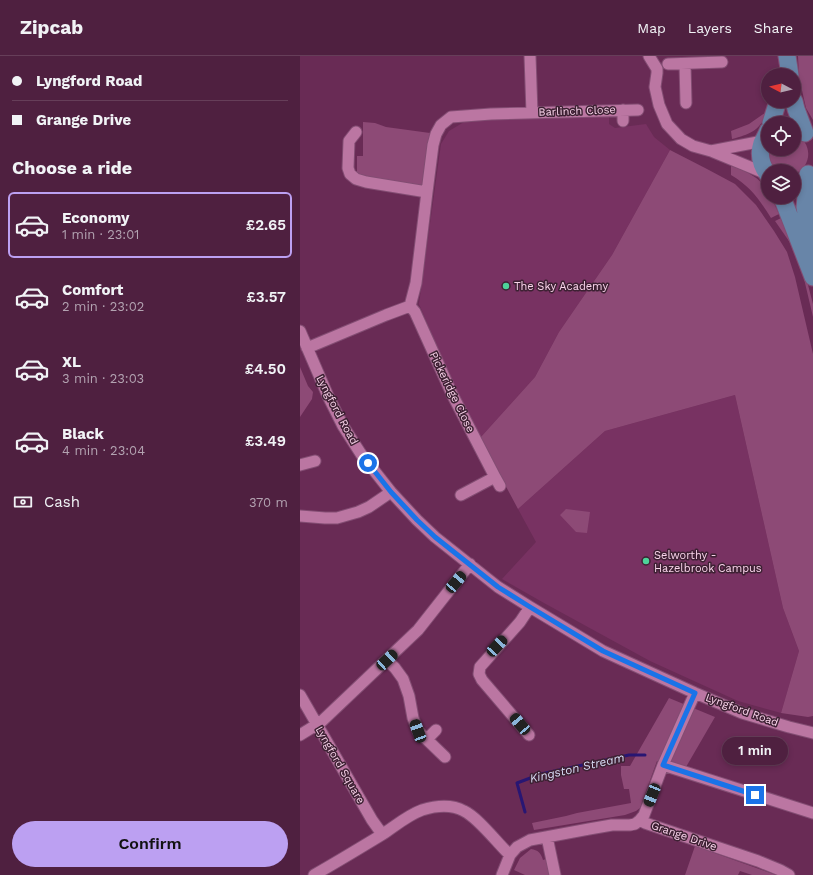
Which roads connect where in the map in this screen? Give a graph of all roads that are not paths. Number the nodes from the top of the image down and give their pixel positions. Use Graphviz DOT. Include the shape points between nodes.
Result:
graph roads {
  1 [pos="530,56"];
  2 [pos="649,56"];
  3 [pos="783,56"];
  4 [pos="787,56"];
  5 [pos="717,60"];
  6 [pos="668,64"];
  7 [pos="685,64"];
  8 [pos="782,68"];
  9 [pos="789,68"];
  10 [pos="686,103"];
  11 [pos="796,108"];
  12 [pos="623,110"];
  13 [pos="638,110"];
  14 [pos="532,113"];
  15 [pos="623,122"];
  16 [pos="356,132"];
  17 [pos="807,135"];
  18 [pos="761,136"];
  19 [pos="761,148"];
  20 [pos="710,151"];
  21 [pos="761,164"];
  22 [pos="761,171"];
  23 [pos="805,174"];
  24 [pos="427,192"];
  25 [pos="785,204"];
  26 [pos="813,255"];
  27 [pos="813,277"];
  28 [pos="410,306"];
  29 [pos="300,331"];
  30 [pos="307,348"];
  31 [pos="315,461"];
  32 [pos="300,464"];
  33 [pos="391,492"];
  34 [pos="461,496"];
  35 [pos="300,516"];
  36 [pos="470,564"];
  37 [pos="530,607"];
  38 [pos="387,660"];
  39 [pos="695,693"];
  40 [pos="300,695"];
  41 [pos="317,725"];
  42 [pos="436,730"];
  43 [pos="813,733"];
  44 [pos="300,735"];
  45 [pos="530,735"];
  46 [pos="427,740"];
  47 [pos="445,757"];
  48 [pos="663,765"];
  49 [pos="813,813"];
  50 [pos="640,820"];
  51 [pos="382,834"];
  52 [pos="547,837"];
  53 [pos="510,855"];
  54 [pos="314,875"];
  55 [pos="502,875"];
  56 [pos="555,875"];
  57 [pos="789,875"];
  1 -- 14 [label="street, Barlinch Close"];
  2 -- 20 [label="street" via="657,69 655,87 667,124 681,140"];
  3 -- 8 [label="main road"];
  4 -- 9 [label="main road"];
  5 -- 7 [label="street"];
  6 -- 7 [label="street"];
  7 -- 10 [label="street"];
  11 -- 17 [label="main road"];
  12 -- 13 [label="street, Barlinch Close"];
  12 -- 14 [label="street, Barlinch Close"];
  12 -- 15 [label="street, Barlinch Close"];
  14 -- 24 [label="street, Barlinch Close" via="451,117 441,125 436,134"];
  16 -- 24 [label="street" via="349,141 350,174 366,182"];
  18 -- 20 [label="street"];
  19 -- 21 [label="main road"];
  20 -- 22 [label="street"];
  23 -- 26 [label="main road" via="805,209"];
  24 -- 28 [label="street" via="416,283"];
  25 -- 27 [label="main road"];
  28 -- 30 [label="street"];
  28 -- 34 [label="street, Pickeridge Close" via="497,482"];
  29 -- 30 [label="street, Lyngford Road"];
  30 -- 33 [label="street, Lyngford Road" via="343,426 360,454"];
  31 -- 32 [label="street"];
  33 -- 35 [label="street" via="369,507 337,518"];
  33 -- 36 [label="street, Lyngford Road" via="435,537"];
  36 -- 37 [label="street, Lyngford Road" via="498,587"];
  36 -- 38 [label="street" via="418,630"];
  37 -- 39 [label="street, Lyngford Road" via="603,651"];
  37 -- 45 [label="street" via="480,667 479,674"];
  38 -- 41 [label="street"];
  38 -- 46 [label="street" via="402,679 410,696 418,731"];
  39 -- 43 [label="street, Lyngford Road" via="742,713"];
  39 -- 48 [label="street"];
  40 -- 41 [label="street, Lyngford Square"];
  41 -- 44 [label="street"];
  41 -- 51 [label="street, Lyngford Square"];
  42 -- 46 [label="street"];
  46 -- 47 [label="street"];
  48 -- 49 [label="street"];
  48 -- 50 [label="street"];
  50 -- 52 [label="street, Grange Drive" via="630,825"];
  50 -- 57 [label="street, Grange Drive" via="758,861"];
  51 -- 53 [label="street" via="420,811 433,807 456,808 473,817"];
  51 -- 54 [label="street"];
  52 -- 53 [label="street, Grange Drive" via="530,840 517,847"];
  52 -- 56 [label="street"];
  53 -- 55 [label="street"];
}
